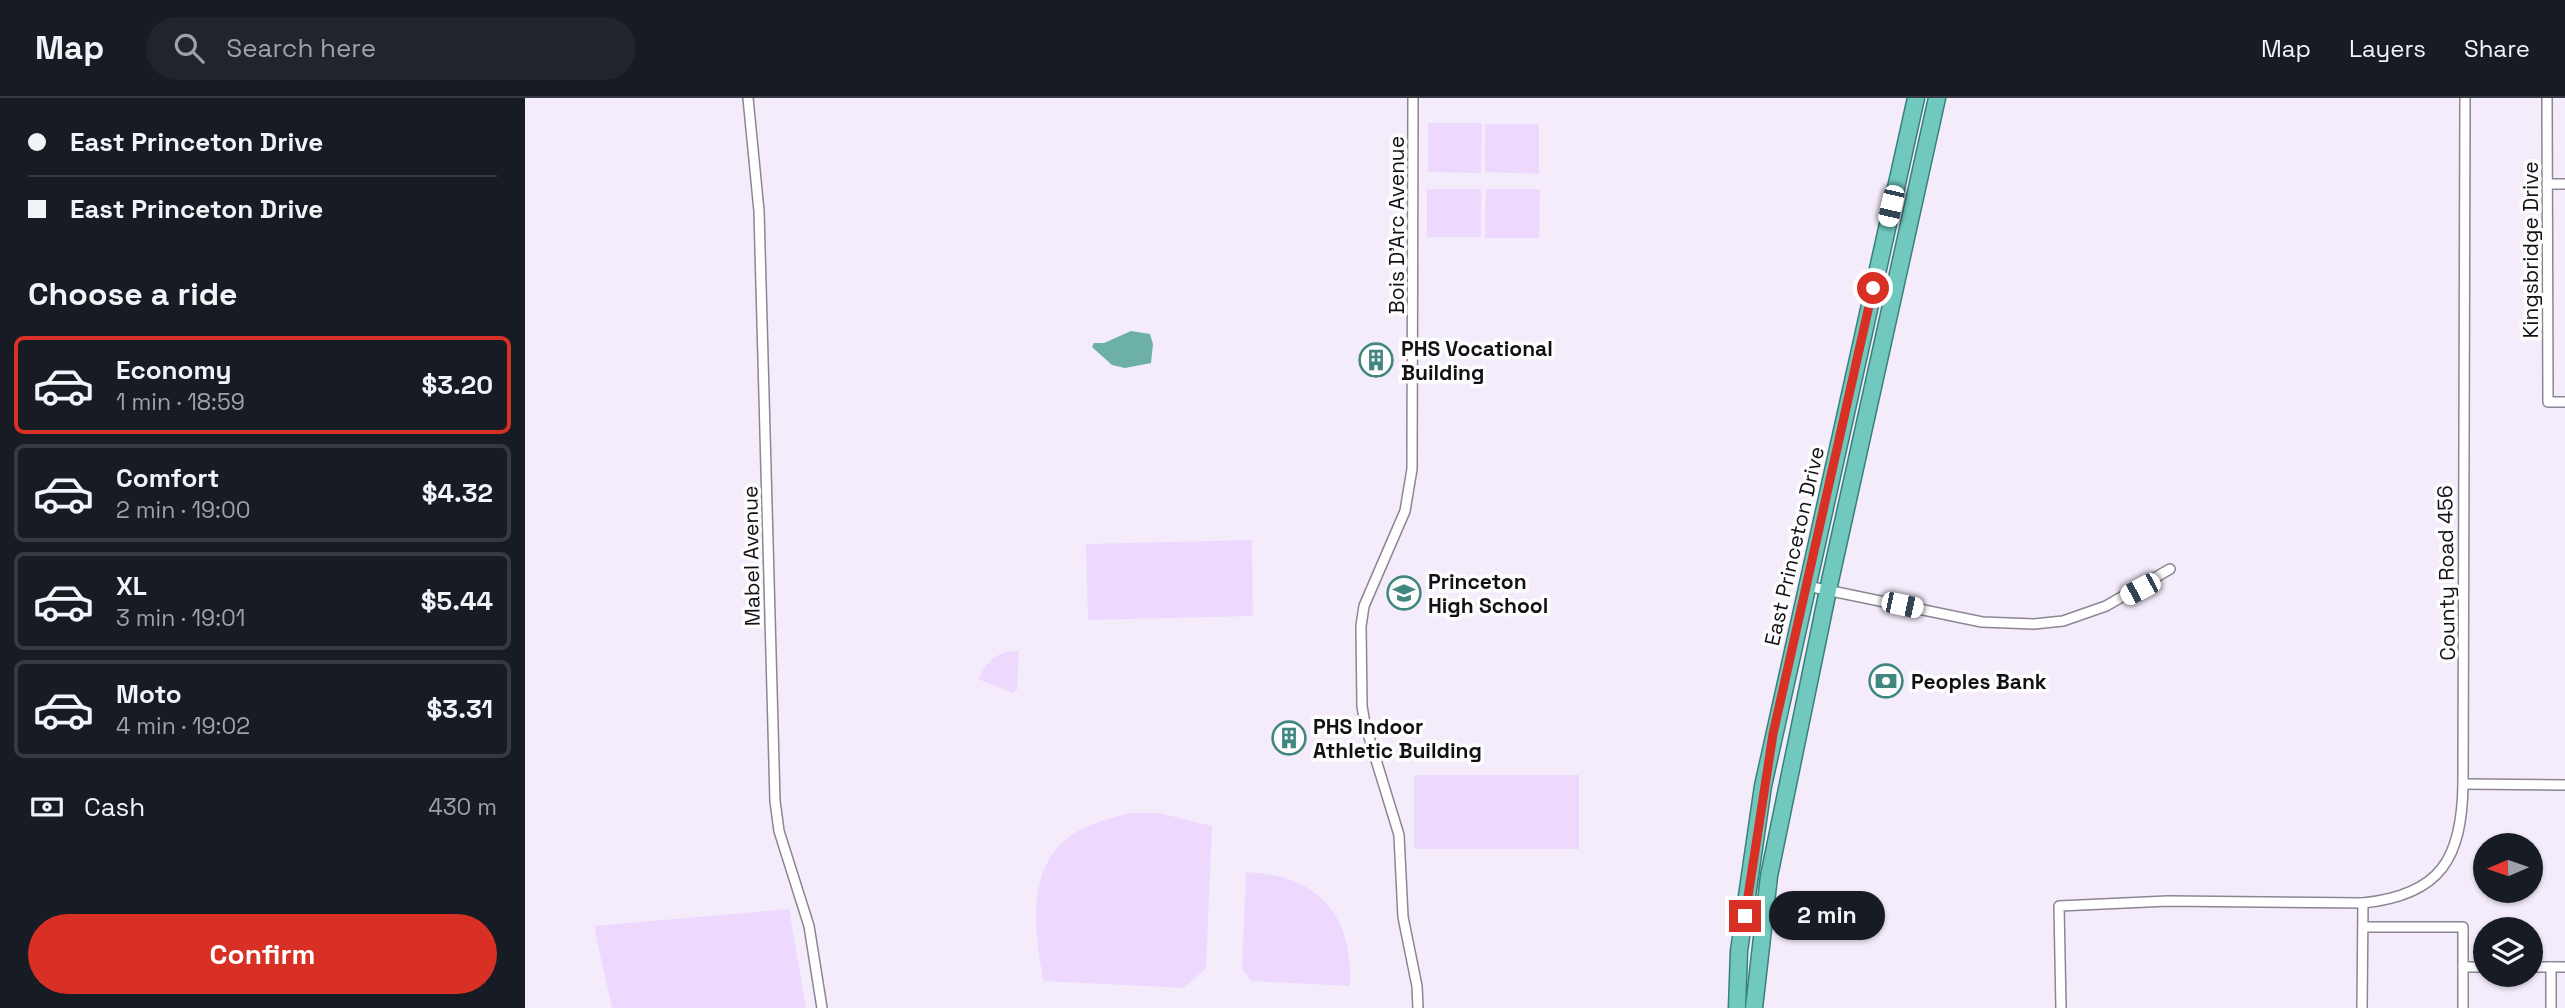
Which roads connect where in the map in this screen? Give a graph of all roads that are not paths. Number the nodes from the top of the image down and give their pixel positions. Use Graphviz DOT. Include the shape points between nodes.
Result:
graph roads {
  1 [pos="748,98"];
  2 [pos="1413,98"];
  3 [pos="1916,98"];
  4 [pos="1937,98"];
  5 [pos="2465,98"];
  6 [pos="2547,98"];
  7 [pos="2547,184"];
  8 [pos="2565,184"];
  9 [pos="2565,402"];
  10 [pos="2170,569"];
  11 [pos="1807,586"];
  12 [pos="1828,590"];
  13 [pos="2463,785"];
  14 [pos="2565,785"];
  15 [pos="1763,786"];
  16 [pos="1787,790"];
  17 [pos="2363,903"];
  18 [pos="2363,927"];
  19 [pos="2463,967"];
  20 [pos="2473,967"];
  21 [pos="2543,967"];
  22 [pos="2551,967"];
  23 [pos="2565,967"];
  24 [pos="822,1008"];
  25 [pos="1418,1008"];
  26 [pos="1737,1008"];
  27 [pos="1754,1008"];
  28 [pos="2061,1008"];
  29 [pos="2362,1008"];
  30 [pos="2463,1008"];
  31 [pos="2551,1008"];
  1 -- 24 [label="street, Mabel Avenue" via="759,211 775,802 779,831 809,926"];
  2 -- 25 [label="street, Bois D'Arc Avenue" via="1412,469 1405,511 1367,598 1361,636 1363,717 1399,835 1403,917"];
  3 -- 11 [label="highway, East Princeton Drive"];
  4 -- 12 [label="highway, East Princeton Drive"];
  5 -- 13 [label="street, County Road 456"];
  6 -- 7 [label="street, Kingsbridge Drive"];
  7 -- 8 [label="street"];
  7 -- 9 [label="street, Kingsbridge Drive" via="2549,402"];
  10 -- 12 [label="street" via="2106,606 2063,621 2034,625 1982,622"];
  11 -- 12 [label="street"];
  11 -- 15 [label="highway, East Princeton Drive"];
  12 -- 16 [label="highway, East Princeton Drive"];
  13 -- 14 [label="street"];
  13 -- 17 [label="street, County Road 456" via="2459,838 2441,870 2409,895"];
  15 -- 16 [label="highway"];
  15 -- 26 [label="highway, East Princeton Drive" via="1739,951"];
  16 -- 27 [label="highway, East Princeton Drive" via="1764,906"];
  17 -- 18 [label="street"];
  17 -- 28 [label="street, County Road 456" via="2168,901 2059,906"];
  18 -- 19 [label="street" via="2463,927"];
  18 -- 29 [label="street"];
  19 -- 20 [label="street"];
  19 -- 30 [label="street"];
  21 -- 22 [label="street"];
  22 -- 23 [label="street"];
  22 -- 31 [label="street"];
}
